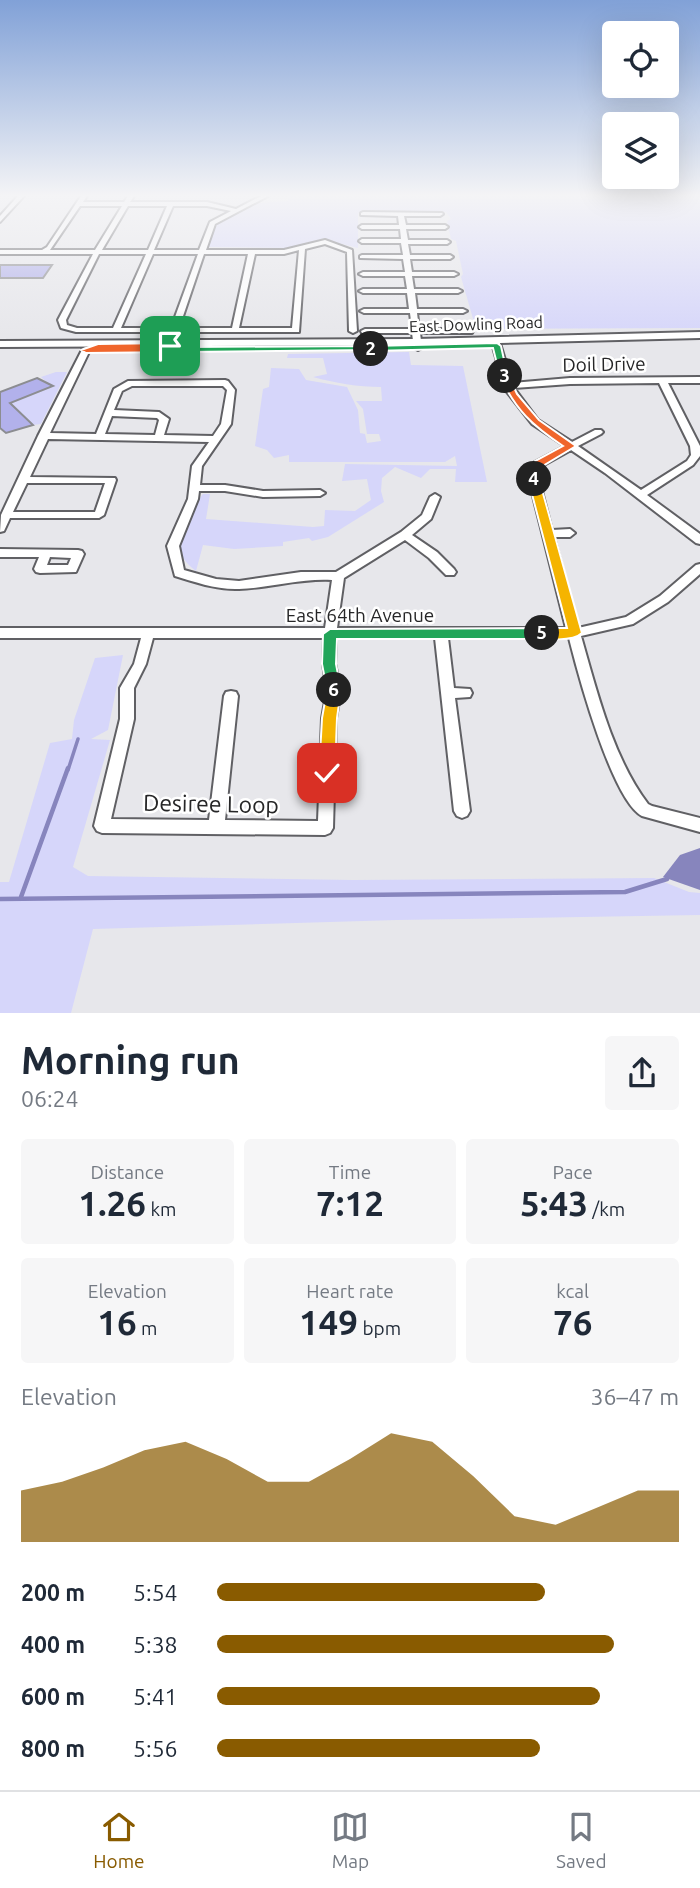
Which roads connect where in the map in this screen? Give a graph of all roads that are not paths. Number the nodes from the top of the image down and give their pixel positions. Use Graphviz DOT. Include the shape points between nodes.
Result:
graph roads {
  1 [pos="52,243"];
  2 [pos="103,243"];
  3 [pos="154,243"];
  4 [pos="205,243"];
  5 [pos="321,243"];
  6 [pos="329,243"];
  7 [pos="405,243"];
  8 [pos="302,249"];
  9 [pos="0,252"];
  10 [pos="43,252"];
  11 [pos="202,252"];
  12 [pos="97,253"];
  13 [pos="150,253"];
  14 [pos="252,253"];
  15 [pos="362,257"];
  16 [pos="407,257"];
  17 [pos="450,257"];
  18 [pos="363,274"];
  19 [pos="409,274"];
  20 [pos="454,274"];
  21 [pos="363,291"];
  22 [pos="458,291"];
  23 [pos="411,292"];
  24 [pos="364,311"];
  25 [pos="414,311"];
  26 [pos="463,311"];
  27 [pos="116,330"];
  28 [pos="174,330"];
  29 [pos="235,330"];
  30 [pos="353,331"];
  31 [pos="365,331"];
  32 [pos="469,331"];
  33 [pos="700,334"];
  34 [pos="417,340"];
  35 [pos="700,341"];
  36 [pos="496,343"];
  37 [pos="0,344"];
  38 [pos="180,344"];
  39 [pos="86,350"];
  40 [pos="0,351"];
  41 [pos="662,380"];
  42 [pos="700,380"];
  43 [pos="508,386"];
  44 [pos="109,413"];
  45 [pos="598,432"];
  46 [pos="100,435"];
  47 [pos="43,436"];
  48 [pos="159,436"];
  49 [pos="215,439"];
  50 [pos="571,446"];
  51 [pos="22,480"];
  52 [pos="196,488"];
  53 [pos="320,494"];
  54 [pos="639,495"];
  55 [pos="436,498"];
  56 [pos="6,515"];
  57 [pos="0,528"];
  58 [pos="570,533"];
  59 [pos="548,534"];
  60 [pos="405,535"];
  61 [pos="700,540"];
  62 [pos="0,553"];
  63 [pos="46,554"];
  64 [pos="700,568"];
  65 [pos="450,572"];
  66 [pos="338,576"];
  67 [pos="0,633"];
  68 [pos="148,633"];
  69 [pos="575,633"];
  70 [pos="330,634"];
  71 [pos="441,635"];
  72 [pos="448,693"];
  73 [pos="465,693"];
  74 [pos="231,696"];
  75 [pos="462,811"];
  76 [pos="700,825"];
  77 [pos="216,828"];
  1 -- 10 [label="street"];
  2 -- 12 [label="street"];
  3 -- 13 [label="street"];
  4 -- 11 [label="street"];
  5 -- 8 [label="street"];
  6 -- 30 [label="street" via="350,251"];
  7 -- 16 [label="street"];
  8 -- 14 [label="street"];
  8 -- 29 [label="street" via="296,330"];
  9 -- 10 [label="street"];
  10 -- 12 [label="street"];
  11 -- 13 [label="street"];
  11 -- 14 [label="street"];
  11 -- 28 [label="street"];
  12 -- 13 [label="street"];
  12 -- 27 [label="street" via="62,320 64,326 76,330"];
  13 -- 27 [label="street"];
  14 -- 29 [label="street"];
  15 -- 16 [label="street"];
  16 -- 17 [label="street"];
  16 -- 19 [label="street"];
  18 -- 19 [label="street"];
  19 -- 20 [label="street"];
  19 -- 23 [label="street"];
  21 -- 23 [label="street"];
  22 -- 23 [label="street"];
  23 -- 25 [label="street"];
  24 -- 25 [label="street"];
  25 -- 26 [label="street"];
  25 -- 34 [label="street"];
  27 -- 28 [label="street"];
  28 -- 29 [label="street"];
  31 -- 34 [label="street"];
  32 -- 34 [label="street"];
  33 -- 36 [label="main road, East Dowling Road"];
  34 -- 36 [label="main road, East Dowling Road"];
  34 -- 38 [label="main road, East Dowling Road"];
  34 -- 39 [label="main road, East Dowling Road"];
  35 -- 36 [label="main road, East Dowling Road"];
  36 -- 43 [label="street"];
  37 -- 38 [label="main road, East Dowling Road"];
  38 -- 39 [label="street"];
  39 -- 40 [label="main road, East Dowling Road"];
  39 -- 47 [label="street"];
  41 -- 42 [label="street, Doil Drive"];
  41 -- 43 [label="street, Doil Drive"];
  41 -- 54 [label="street" via="696,455"];
  43 -- 50 [label="street" via="535,422"];
  44 -- 46 [label="street"];
  44 -- 48 [label="street" via="159,415 164,419"];
  44 -- 49 [label="street" via="118,389 131,383 225,383 231,390 226,424"];
  45 -- 50 [label="street"];
  46 -- 47 [label="street"];
  46 -- 48 [label="street"];
  47 -- 51 [label="street"];
  48 -- 49 [label="street"];
  49 -- 52 [label="street" via="197,466"];
  50 -- 54 [label="street"];
  50 -- 59 [label="street" via="538,464 533,475"];
  51 -- 56 [label="street"];
  51 -- 56 [label="street" via="111,480 99,516"];
  52 -- 53 [label="street"];
  52 -- 66 [label="street" via="173,546 175,576 238,585 316,573"];
  54 -- 61 [label="street"];
  55 -- 60 [label="street" via="427,517"];
  56 -- 57 [label="street"];
  58 -- 59 [label="street"];
  59 -- 69 [label="street"];
  60 -- 65 [label="street"];
  60 -- 66 [label="street"];
  62 -- 63 [label="street"];
  64 -- 69 [label="street, East 64th Avenue" via="629,621"];
  66 -- 70 [label="street"];
  67 -- 68 [label="street, East 64th Avenue"];
  68 -- 70 [label="street, East 64th Avenue"];
  68 -- 77 [label="street, Desiree Loop" via="140,664 127,688 127,719 102,826"];
  69 -- 71 [label="street, East 64th Avenue"];
  69 -- 76 [label="street" via="591,693 624,782 643,809"];
  70 -- 71 [label="street, East 64th Avenue"];
  70 -- 77 [label="street, Desiree Loop" via="334,690 325,828"];
  71 -- 72 [label="street"];
  72 -- 73 [label="street"];
  72 -- 75 [label="street"];
  74 -- 77 [label="street"];
}
